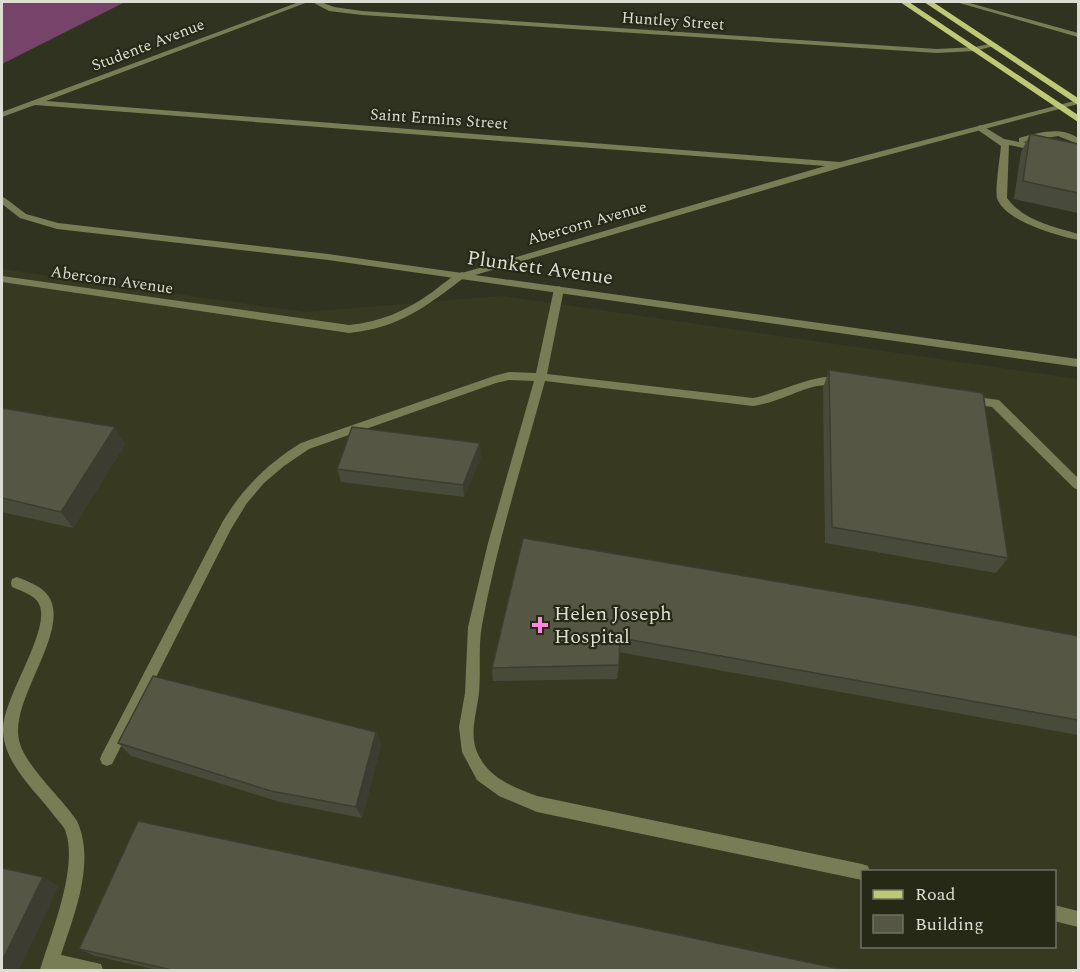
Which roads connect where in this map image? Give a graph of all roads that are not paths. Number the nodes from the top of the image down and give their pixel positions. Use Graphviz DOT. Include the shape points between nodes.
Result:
graph roads {
  1 [pos="304,2"];
  2 [pos="316,2"];
  3 [pos="904,2"];
  4 [pos="928,2"];
  5 [pos="960,2"];
  6 [pos="1078,35"];
  7 [pos="994,45"];
  8 [pos="975,49"];
  9 [pos="1078,102"];
  10 [pos="35,104"];
  11 [pos="1059,107"];
  12 [pos="2,115"];
  13 [pos="1078,119"];
  14 [pos="981,128"];
  15 [pos="1001,141"];
  16 [pos="1078,141"];
  17 [pos="1012,143"];
  18 [pos="1050,151"];
  19 [pos="840,165"];
  20 [pos="2,200"];
  21 [pos="1078,237"];
  22 [pos="462,275"];
  23 [pos="2,279"];
  24 [pos="560,289"];
  25 [pos="1078,363"];
  26 [pos="540,377"];
  27 [pos="846,382"];
  28 [pos="961,398"];
  29 [pos="1078,485"];
  30 [pos="17,583"];
  31 [pos="107,759"];
  32 [pos="861,872"];
  33 [pos="1056,914"];
  34 [pos="1078,919"];
  35 [pos="49,966"];
  36 [pos="95,970"];
  1 -- 10 [label="street, Studente Avenue"];
  2 -- 8 [label="street, Huntley Street" via="332,9 374,14 937,51"];
  3 -- 8 [label="main road"];
  4 -- 7 [label="main road"];
  5 -- 6 [label="street"];
  7 -- 8 [label="street, Huntley Street"];
  7 -- 9 [label="main road"];
  8 -- 11 [label="main road"];
  9 -- 11 [label="street, Abercorn Avenue"];
  10 -- 12 [label="street, Studente Avenue"];
  10 -- 19 [label="street, Saint Ermins Street"];
  11 -- 13 [label="main road"];
  11 -- 14 [label="street, Abercorn Avenue"];
  14 -- 15 [label="street"];
  14 -- 19 [label="street, Abercorn Avenue"];
  15 -- 17 [label="street"];
  15 -- 21 [label="street" via="1005,146 1002,198 1006,204 1036,223"];
  16 -- 17 [label="street" via="1072,136 1055,134"];
  17 -- 18 [label="street"];
  19 -- 22 [label="street, Abercorn Avenue"];
  20 -- 22 [label="street, Plunkett Avenue" via="23,216 57,226"];
  22 -- 23 [label="street, Abercorn Avenue" via="387,324 349,329"];
  22 -- 24 [label="street, Plunkett Avenue"];
  24 -- 25 [label="street, Plunkett Avenue"];
  24 -- 26 [label="street"];
  26 -- 27 [label="street" via="753,402 764,402 811,383"];
  26 -- 31 [label="street" via="509,376 494,380 305,446 259,479 227,525"];
  26 -- 32 [label="street" via="475,627 466,726 469,752 482,776 504,791 537,804"];
  28 -- 29 [label="street" via="995,403"];
  30 -- 35 [label="street" via="35,591 46,604 49,619 17,697 10,722 10,743 73,830 76,853"];
  33 -- 34 [label="street"];
  35 -- 36 [label="street"];
}
